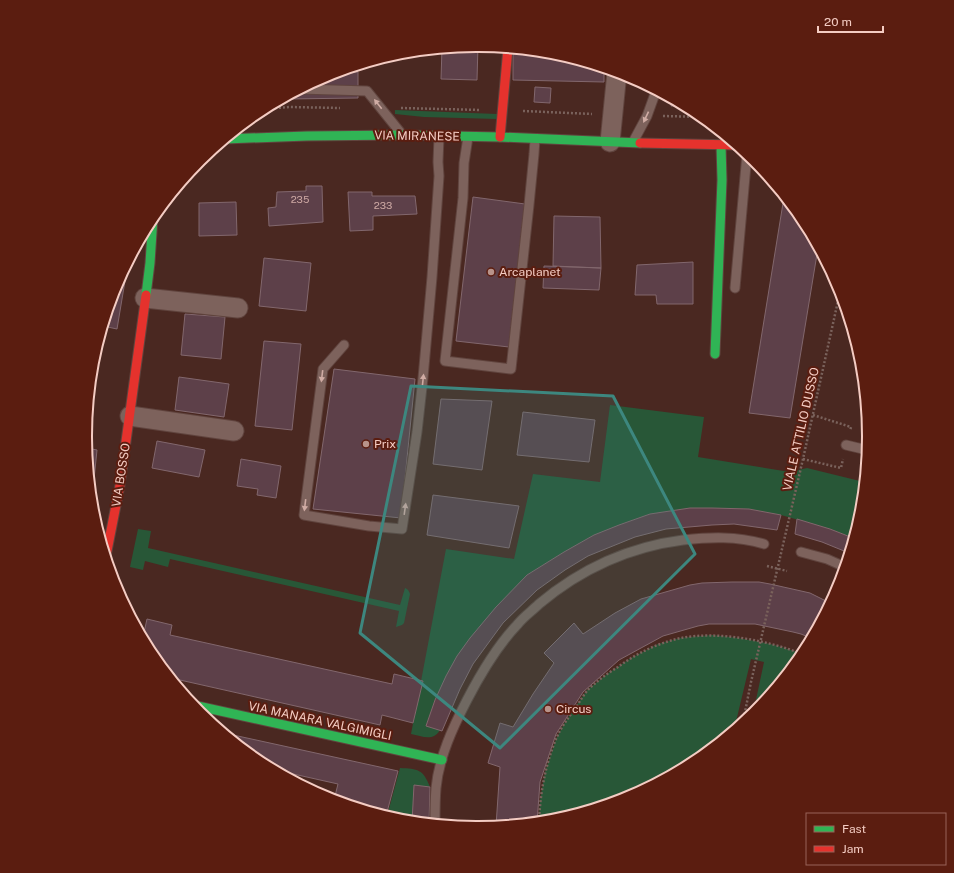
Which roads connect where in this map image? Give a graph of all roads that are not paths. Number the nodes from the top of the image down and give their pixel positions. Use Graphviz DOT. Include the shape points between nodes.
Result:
graph roads {
  1 [pos="508,53"];
  2 [pos="616,78"];
  3 [pos="311,90"];
  4 [pos="654,96"];
  5 [pos="402,135"];
  6 [pos="236,137"];
  7 [pos="439,137"];
  8 [pos="468,137"];
  9 [pos="500,137"];
  10 [pos="535,139"];
  11 [pos="610,142"];
  12 [pos="633,143"];
  13 [pos="721,144"];
  14 [pos="728,144"];
  15 [pos="746,162"];
  16 [pos="152,231"];
  17 [pos="735,288"];
  18 [pos="145,298"];
  19 [pos="238,308"];
  20 [pos="344,345"];
  21 [pos="715,354"];
  22 [pos="130,416"];
  23 [pos="234,431"];
  24 [pos="846,445"];
  25 [pos="862,449"];
  26 [pos="108,544"];
  27 [pos="764,544"];
  28 [pos="801,552"];
  29 [pos="839,564"];
  30 [pos="205,708"];
  31 [pos="442,760"];
  32 [pos="435,819"];
  1 -- 9 [label="street"];
  2 -- 11 [label="street"];
  5 -- 3 [label="lane, one-way" via="367,91"];
  4 -- 12 [label="lane, one-way"];
  5 -- 6 [label="street, VIA MIRANESE"];
  5 -- 7 [label="street, VIA MIRANESE"];
  7 -- 8 [label="street, VIA MIRANESE"];
  20 -- 7 [label="lane, one-way" via="323,369 304,515 402,529 426,349 439,176"];
  8 -- 9 [label="street, VIA MIRANESE"];
  8 -- 10 [label="lane" via="445,361 511,369"];
  9 -- 10 [label="street, VIA MIRANESE"];
  10 -- 11 [label="street, VIA MIRANESE"];
  11 -- 12 [label="street, VIA MIRANESE"];
  12 -- 13 [label="street, VIA MIRANESE"];
  13 -- 14 [label="street, VIA MIRANESE"];
  13 -- 21 [label="street" via="722,180"];
  15 -- 17 [label="lane"];
  16 -- 18 [label="street, VIA BOSSO"];
  18 -- 19 [label="street"];
  18 -- 22 [label="street, VIA BOSSO"];
  22 -- 23 [label="street"];
  22 -- 26 [label="street, VIA BOSSO"];
  24 -- 25 [label="lane"];
  27 -- 31 [label="lane" via="717,537 674,542 618,556 577,576 517,624 488,661 457,720"];
  28 -- 29 [label="lane"];
  30 -- 31 [label="street, VIA MANARA VALGIMIGLI"];
  31 -- 32 [label="lane" via="436,786"];
}
